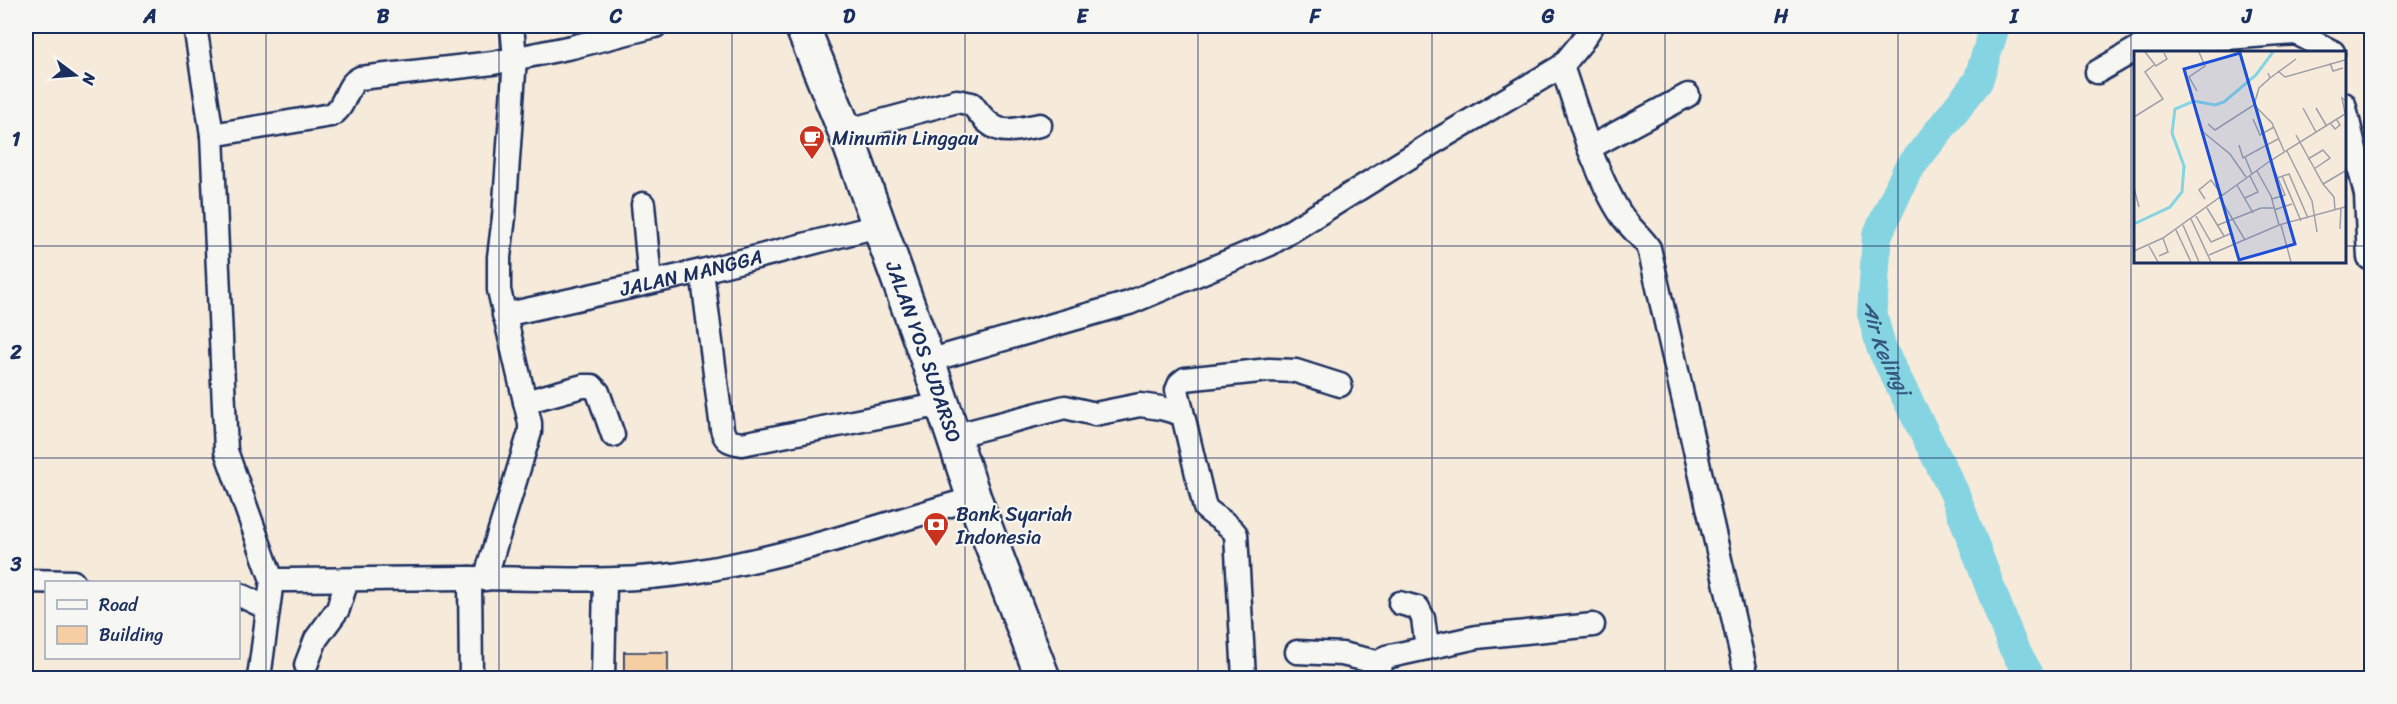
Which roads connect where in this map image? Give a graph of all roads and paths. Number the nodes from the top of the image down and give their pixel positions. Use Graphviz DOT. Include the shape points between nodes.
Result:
graph roads {
  1 [pos="195,26"];
  2 [pos="512,26"];
  3 [pos="652,26"];
  4 [pos="802,26"];
  5 [pos="1592,26"];
  6 [pos="2331,51"];
  7 [pos="516,58"];
  8 [pos="1562,66"];
  9 [pos="2097,72"];
  10 [pos="1688,95"];
  11 [pos="2346,112"];
  12 [pos="1040,125"];
  13 [pos="845,131"];
  14 [pos="212,135"];
  15 [pos="1589,148"];
  16 [pos="643,204"];
  17 [pos="878,226"];
  18 [pos="2372,258"];
  19 [pos="702,271"];
  20 [pos="650,282"];
  21 [pos="504,315"];
  22 [pos="928,361"];
  23 [pos="1340,385"];
  24 [pos="525,402"];
  25 [pos="943,404"];
  26 [pos="1182,414"];
  27 [pos="613,435"];
  28 [pos="953,436"];
  29 [pos="974,498"];
  30 [pos="477,578"];
  31 [pos="272,580"];
  32 [pos="347,580"];
  33 [pos="26,581"];
  34 [pos="45,581"];
  35 [pos="605,581"];
  36 [pos="240,595"];
  37 [pos="1400,603"];
  38 [pos="267,608"];
  39 [pos="1593,625"];
  40 [pos="1427,648"];
  41 [pos="1297,652"];
  42 [pos="306,665"];
  43 [pos="1380,671"];
  44 [pos="259,678"];
  45 [pos="471,678"];
  46 [pos="603,678"];
  47 [pos="1043,678"];
  48 [pos="1244,678"];
  49 [pos="1747,678"];
  1 -- 14 [label="street"];
  2 -- 7 [label="street"];
  3 -- 7 [label="street"];
  4 -- 13 [label="highway, JALAN YOS SUDARSO"];
  5 -- 8 [label="street"];
  6 -- 9 [label="street" via="2296,33 2145,44"];
  7 -- 14 [label="street" via="360,78 350,84 341,106 331,115"];
  7 -- 21 [label="street" via="499,257"];
  8 -- 15 [label="street"];
  8 -- 22 [label="street" via="1270,244 1129,303"];
  10 -- 15 [label="street"];
  11 -- 18 [label="street" via="2366,195"];
  12 -- 13 [label="street" via="998,129 988,124 972,104 957,101"];
  13 -- 17 [label="highway, JALAN YOS SUDARSO"];
  14 -- 31 [label="street" via="226,451"];
  15 -- 49 [label="street" via="1622,217 1649,248"];
  16 -- 20 [label="street"];
  17 -- 19 [label="street, JALAN MANGGA"];
  17 -- 22 [label="highway, JALAN YOS SUDARSO"];
  19 -- 20 [label="street, JALAN MANGGA"];
  19 -- 25 [label="street" via="722,429 724,438 730,442 742,444"];
  20 -- 21 [label="street, JALAN MANGGA"];
  21 -- 24 [label="street"];
  22 -- 25 [label="highway, JALAN YOS SUDARSO"];
  23 -- 26 [label="street" via="1296,371 1185,379 1177,390"];
  24 -- 27 [label="street" via="592,386 598,392"];
  24 -- 30 [label="street" via="530,423 528,441"];
  25 -- 28 [label="highway, JALAN YOS SUDARSO"];
  26 -- 28 [label="street" via="1140,405 1095,414 1065,407"];
  26 -- 48 [label="street" via="1205,508 1228,523 1236,534"];
  28 -- 29 [label="highway, JALAN YOS SUDARSO"];
  29 -- 35 [label="street" via="762,559 693,573"];
  29 -- 47 [label="highway, JALAN YOS SUDARSO"];
  30 -- 32 [label="street"];
  30 -- 35 [label="street"];
  30 -- 45 [label="street"];
  31 -- 32 [label="street"];
  31 -- 38 [label="street"];
  32 -- 42 [label="street" via="341,602 316,639"];
  33 -- 34 [label="street"];
  35 -- 46 [label="street"];
  36 -- 38 [label="street"];
  37 -- 40 [label="street" via="1418,608"];
  38 -- 44 [label="street"];
  39 -- 40 [label="street" via="1477,638"];
  40 -- 43 [label="street" via="1386,657"];
  41 -- 43 [label="street" via="1342,654"];
}
